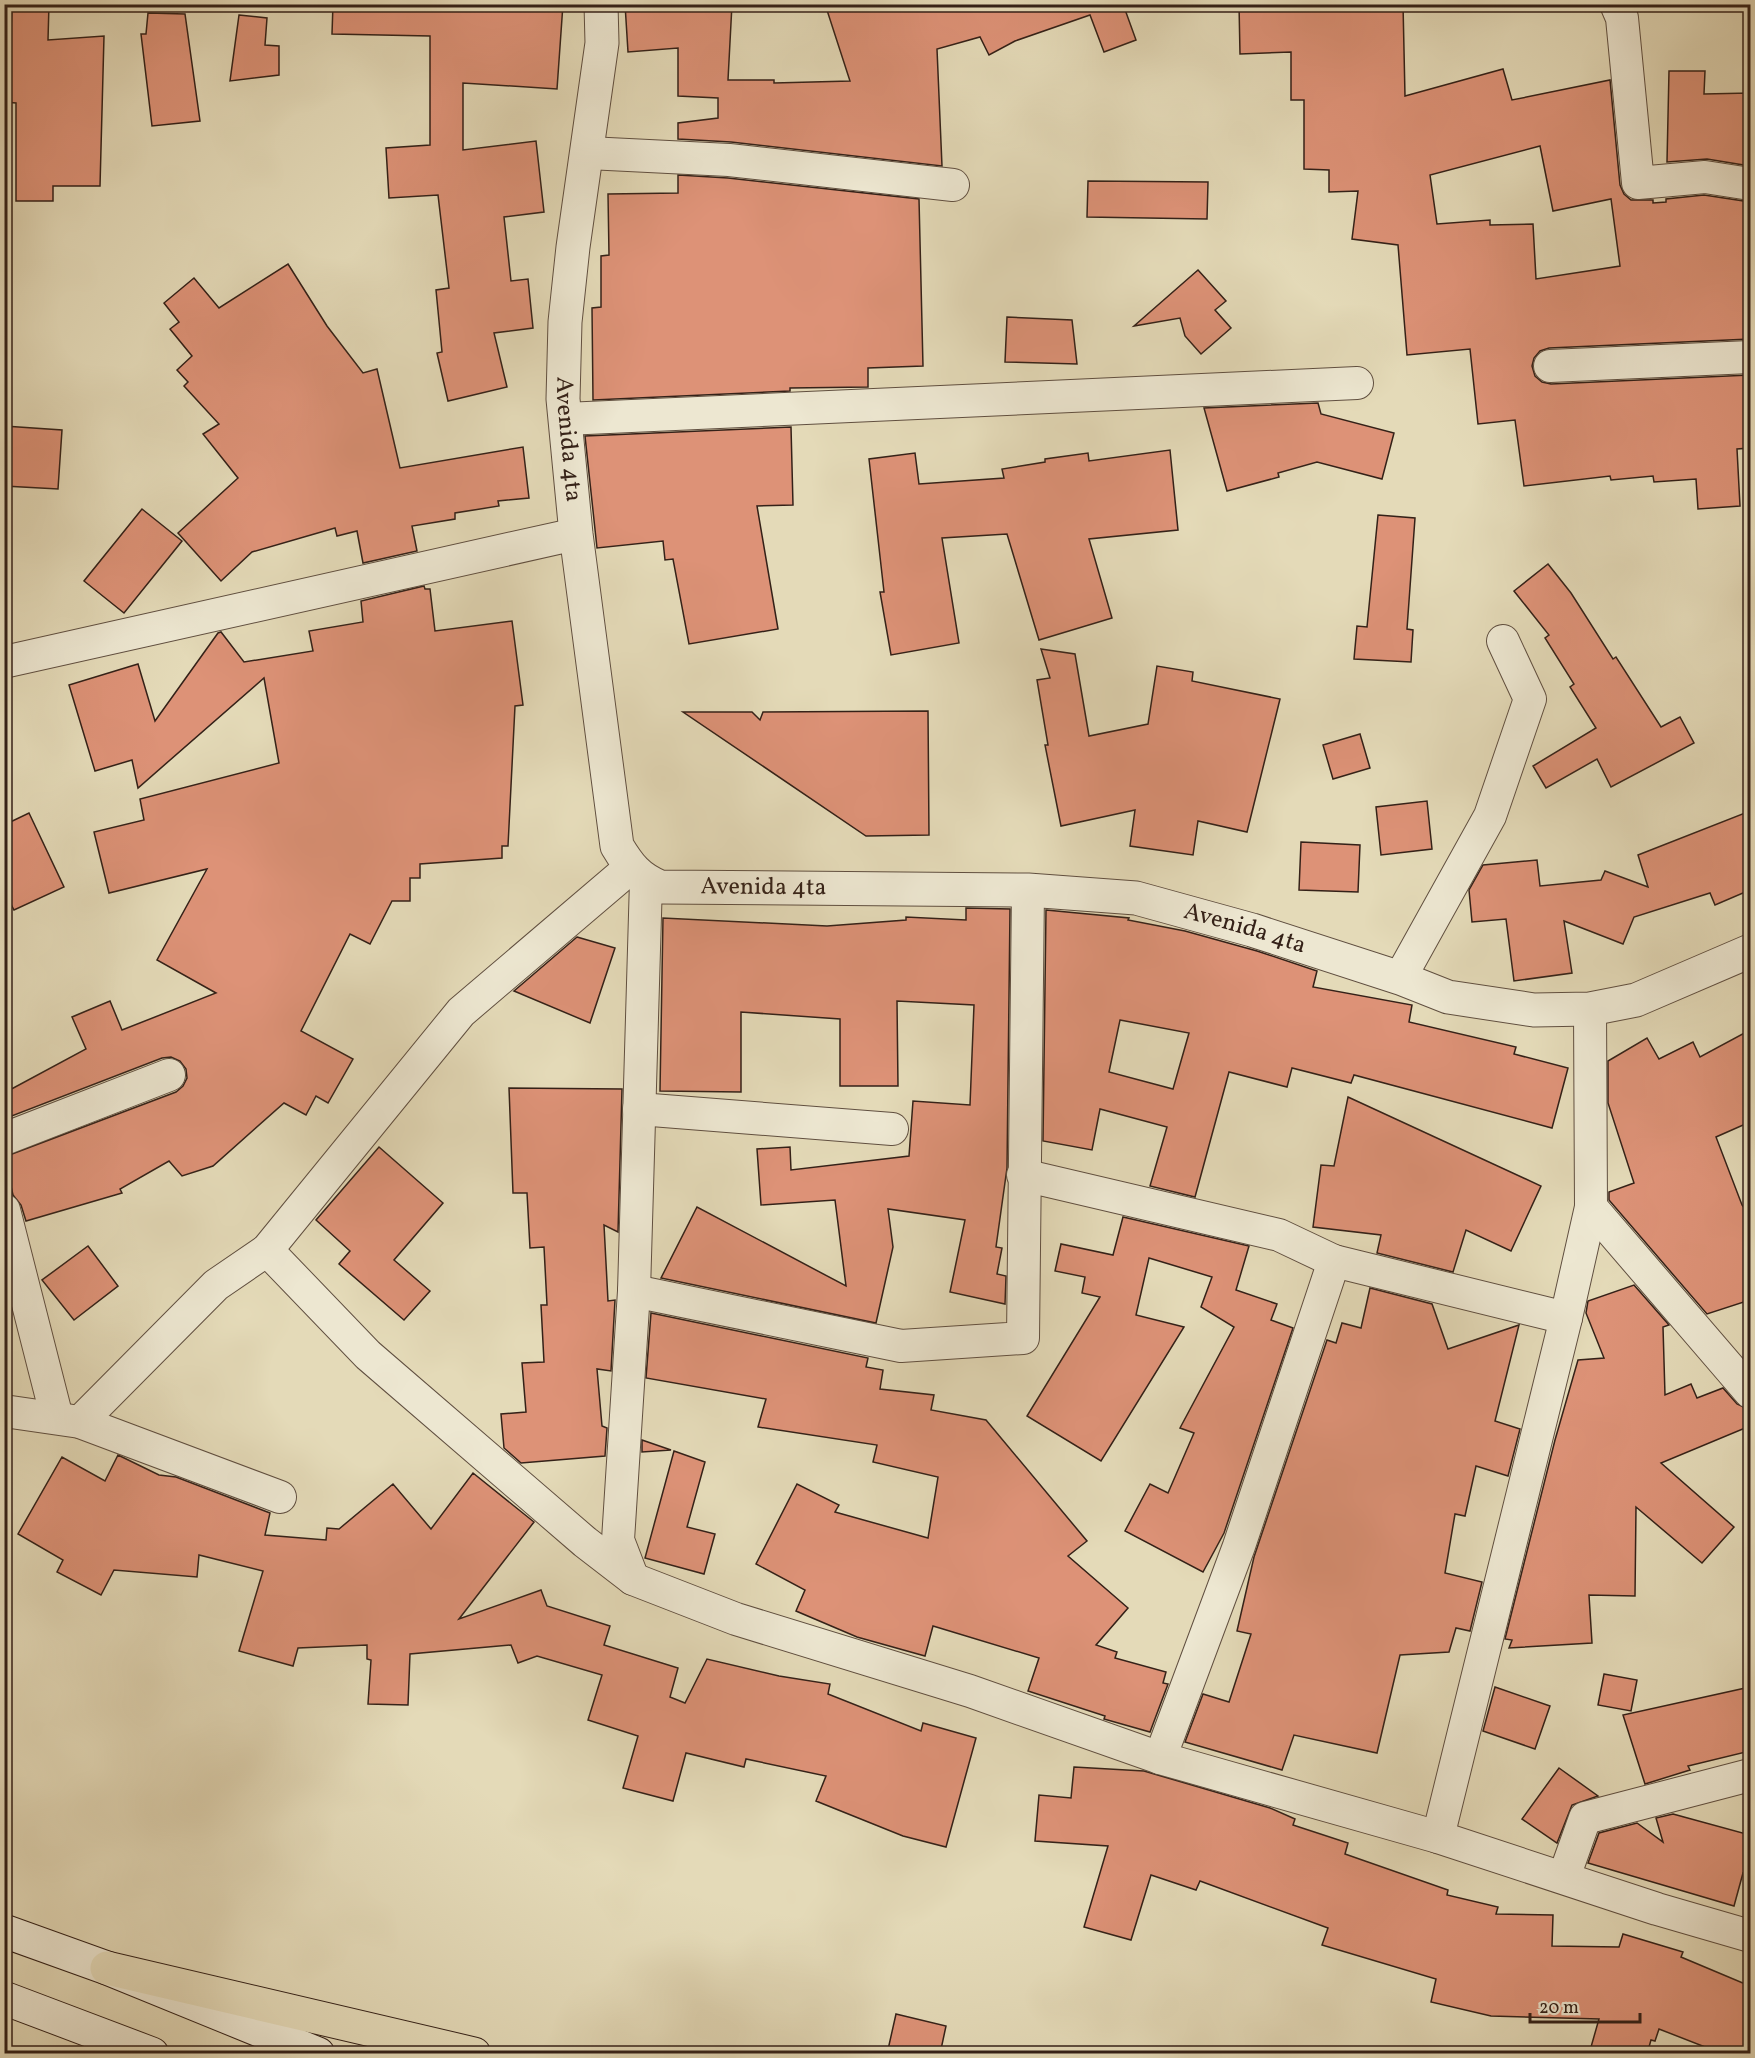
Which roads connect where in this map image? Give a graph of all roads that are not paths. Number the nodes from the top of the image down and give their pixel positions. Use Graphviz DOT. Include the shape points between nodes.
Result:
graph roads {
  1 [pos="601,4"];
  2 [pos="1616,4"];
  3 [pos="588,153"];
  4 [pos="1750,184"];
  5 [pos="953,185"];
  6 [pos="1750,357"];
  7 [pos="1550,366"];
  8 [pos="1357,382"];
  9 [pos="565,419"];
  10 [pos="576,534"];
  11 [pos="1503,641"];
  12 [pos="4,662"];
  13 [pos="638,875"];
  14 [pos="1028,890"];
  15 [pos="1750,951"];
  16 [pos="1400,978"];
  17 [pos="1590,1009"];
  18 [pos="169,1075"];
  19 [pos="639,1109"];
  20 [pos="892,1129"];
  21 [pos="4,1139"];
  22 [pos="1023,1175"];
  23 [pos="1591,1207"];
  24 [pos="4,1210"];
  25 [pos="267,1250"];
  26 [pos="1334,1261"];
  27 [pos="634,1291"];
  28 [pos="1566,1318"];
  29 [pos="1750,1392"];
  30 [pos="4,1411"];
  31 [pos="69,1420"];
  32 [pos="280,1497"];
  33 [pos="633,1579"];
  34 [pos="1160,1758"];
  35 [pos="1750,1775"];
  36 [pos="1438,1837"];
  37 [pos="1564,1877"];
  38 [pos="4,1931"];
  39 [pos="1750,1936"];
  40 [pos="107,1968"];
  41 [pos="4,1998"];
  42 [pos="152,2054"];
  43 [pos="318,2054"];
  44 [pos="474,2054"];
  1 -- 3 [label="street, Avenida 4ta" via="602,43"];
  2 -- 4 [label="street" via="1622,18 1638,183 1705,177"];
  3 -- 5 [label="street" via="729,160"];
  3 -- 9 [label="street, Avenida 4ta" via="565,322"];
  6 -- 7 [label="street"];
  8 -- 9 [label="street"];
  9 -- 10 [label="street, Avenida 4ta"];
  10 -- 12 [label="street"];
  10 -- 13 [label="street, Avenida 4ta" via="617,846"];
  11 -- 16 [label="street" via="1530,699 1490,816"];
  13 -- 14 [label="street, Avenida 4ta" via="660,887"];
  13 -- 19 [label="street"];
  13 -- 25 [label="street" via="461,1012"];
  14 -- 16 [label="street, Avenida 4ta" via="1136,898 1252,930"];
  14 -- 22 [label="street"];
  15 -- 17 [label="street, Avenida 4ta" via="1636,1000"];
  16 -- 17 [label="street, Avenida 4ta" via="1448,997 1534,1010"];
  17 -- 23 [label="street"];
  18 -- 21 [label="street"];
  19 -- 20 [label="street"];
  19 -- 27 [label="street"];
  22 -- 26 [label="street" via="1279,1235"];
  22 -- 27 [label="street" via="1023,1338 901,1346"];
  23 -- 28 [label="street"];
  23 -- 29 [label="street"];
  24 -- 31 [label="street"];
  25 -- 31 [label="street" via="216,1285"];
  25 -- 33 [label="street" via="368,1355"];
  26 -- 28 [label="street"];
  26 -- 34 [label="street" via="1239,1546"];
  27 -- 33 [label="street" via="618,1540"];
  28 -- 36 [label="street"];
  30 -- 31 [label="street"];
  31 -- 32 [label="street"];
  33 -- 34 [label="street" via="736,1619 970,1691"];
  34 -- 36 [label="street"];
  35 -- 37 [label="street" via="1585,1818"];
  36 -- 37 [label="street"];
  37 -- 39 [label="street"];
  38 -- 40 [label="street"];
  40 -- 43 [label="street"];
  40 -- 44 [label="highway"];
  41 -- 42 [label="street"];
}
